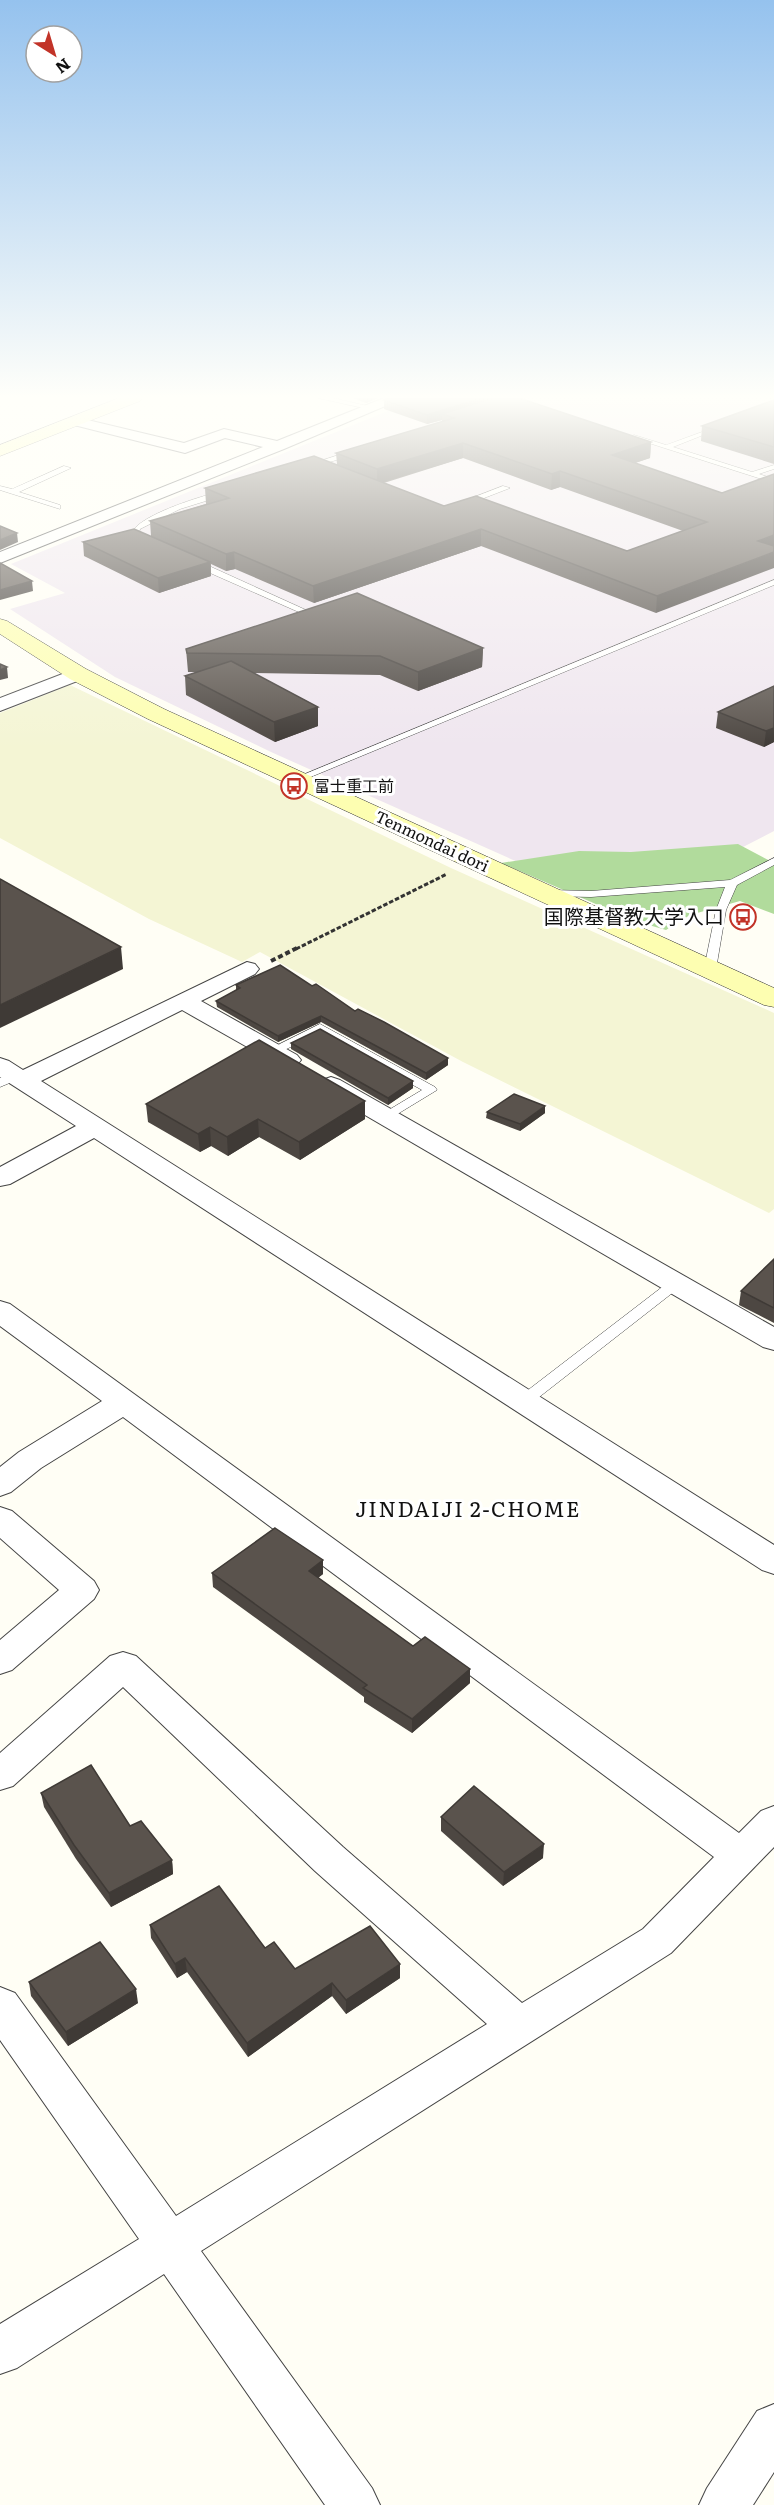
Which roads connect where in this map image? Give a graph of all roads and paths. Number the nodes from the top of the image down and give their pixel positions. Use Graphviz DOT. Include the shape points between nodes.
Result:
graph roads {
  1 [pos="107,515"];
  2 [pos="162,515"];
  3 [pos="153,544"];
  4 [pos="0,558"];
  5 [pos="185,558"];
  6 [pos="774,582"];
  7 [pos="313,615"];
  8 [pos="0,625"];
  9 [pos="78,674"];
  10 [pos="0,705"];
  11 [pos="298,779"];
  12 [pos="475,861"];
  13 [pos="774,861"];
  14 [pos="732,883"];
  15 [pos="544,893"];
  16 [pos="248,969"];
  17 [pos="710,969"];
  18 [pos="774,999"];
  19 [pos="183,1001"];
  20 [pos="272,1051"];
  21 [pos="9,1076"];
  22 [pos="386,1117"];
  23 [pos="95,1127"];
  24 [pos="0,1178"];
  25 [pos="675,1284"];
  26 [pos="0,1311"];
  27 [pos="774,1340"];
  28 [pos="524,1401"];
  29 [pos="124,1402"];
  30 [pos="0,1484"];
  31 [pos="0,1520"];
  32 [pos="774,1561"];
  33 [pos="0,1660"];
  34 [pos="0,1775"];
  35 [pos="774,1822"];
  36 [pos="740,1855"];
  37 [pos="0,2006"];
  38 [pos="520,2027"];
  39 [pos="171,2244"];
  40 [pos="0,2351"];
  41 [pos="774,2428"];
  42 [pos="355,2505"];
  43 [pos="724,2505"];
  1 -- 4 [label="street"];
  2 -- 3 [label="lane" via="137,528 135,534"];
  5 -- 7 [label="lane"];
  6 -- 11 [label="lane"];
  8 -- 9 [label="main road, Tenmondai dori"];
  9 -- 10 [label="street"];
  9 -- 11 [label="main road, Tenmondai dori"];
  11 -- 12 [label="main road, Tenmondai dori"];
  12 -- 15 [label="main road, Tenmondai dori"];
  12 -- 16 [label="path"];
  13 -- 14 [label="lane"];
  14 -- 15 [label="lane" via="591,894"];
  14 -- 17 [label="lane" via="721,910"];
  15 -- 17 [label="main road, Tenmondai dori"];
  16 -- 19 [label="street"];
  17 -- 18 [label="main road, Tenmondai dori"];
  19 -- 20 [label="street"];
  19 -- 21 [label="street"];
  20 -- 22 [label="street"];
  20 -- 22 [label="lane" via="320,1028 431,1090"];
  21 -- 23 [label="street"];
  22 -- 25 [label="street"];
  23 -- 24 [label="street"];
  23 -- 28 [label="street"];
  25 -- 27 [label="street"];
  25 -- 28 [label="lane"];
  26 -- 29 [label="street"];
  28 -- 32 [label="street"];
  29 -- 30 [label="street" via="30,1460"];
  29 -- 36 [label="street"];
  31 -- 33 [label="street" via="82,1590"];
  34 -- 38 [label="street" via="123,1666 329,1859"];
  35 -- 36 [label="street"];
  36 -- 38 [label="street" via="657,1941"];
  37 -- 39 [label="street"];
  38 -- 39 [label="street"];
  39 -- 40 [label="street"];
  39 -- 42 [label="street"];
  41 -- 43 [label="street"];
}
